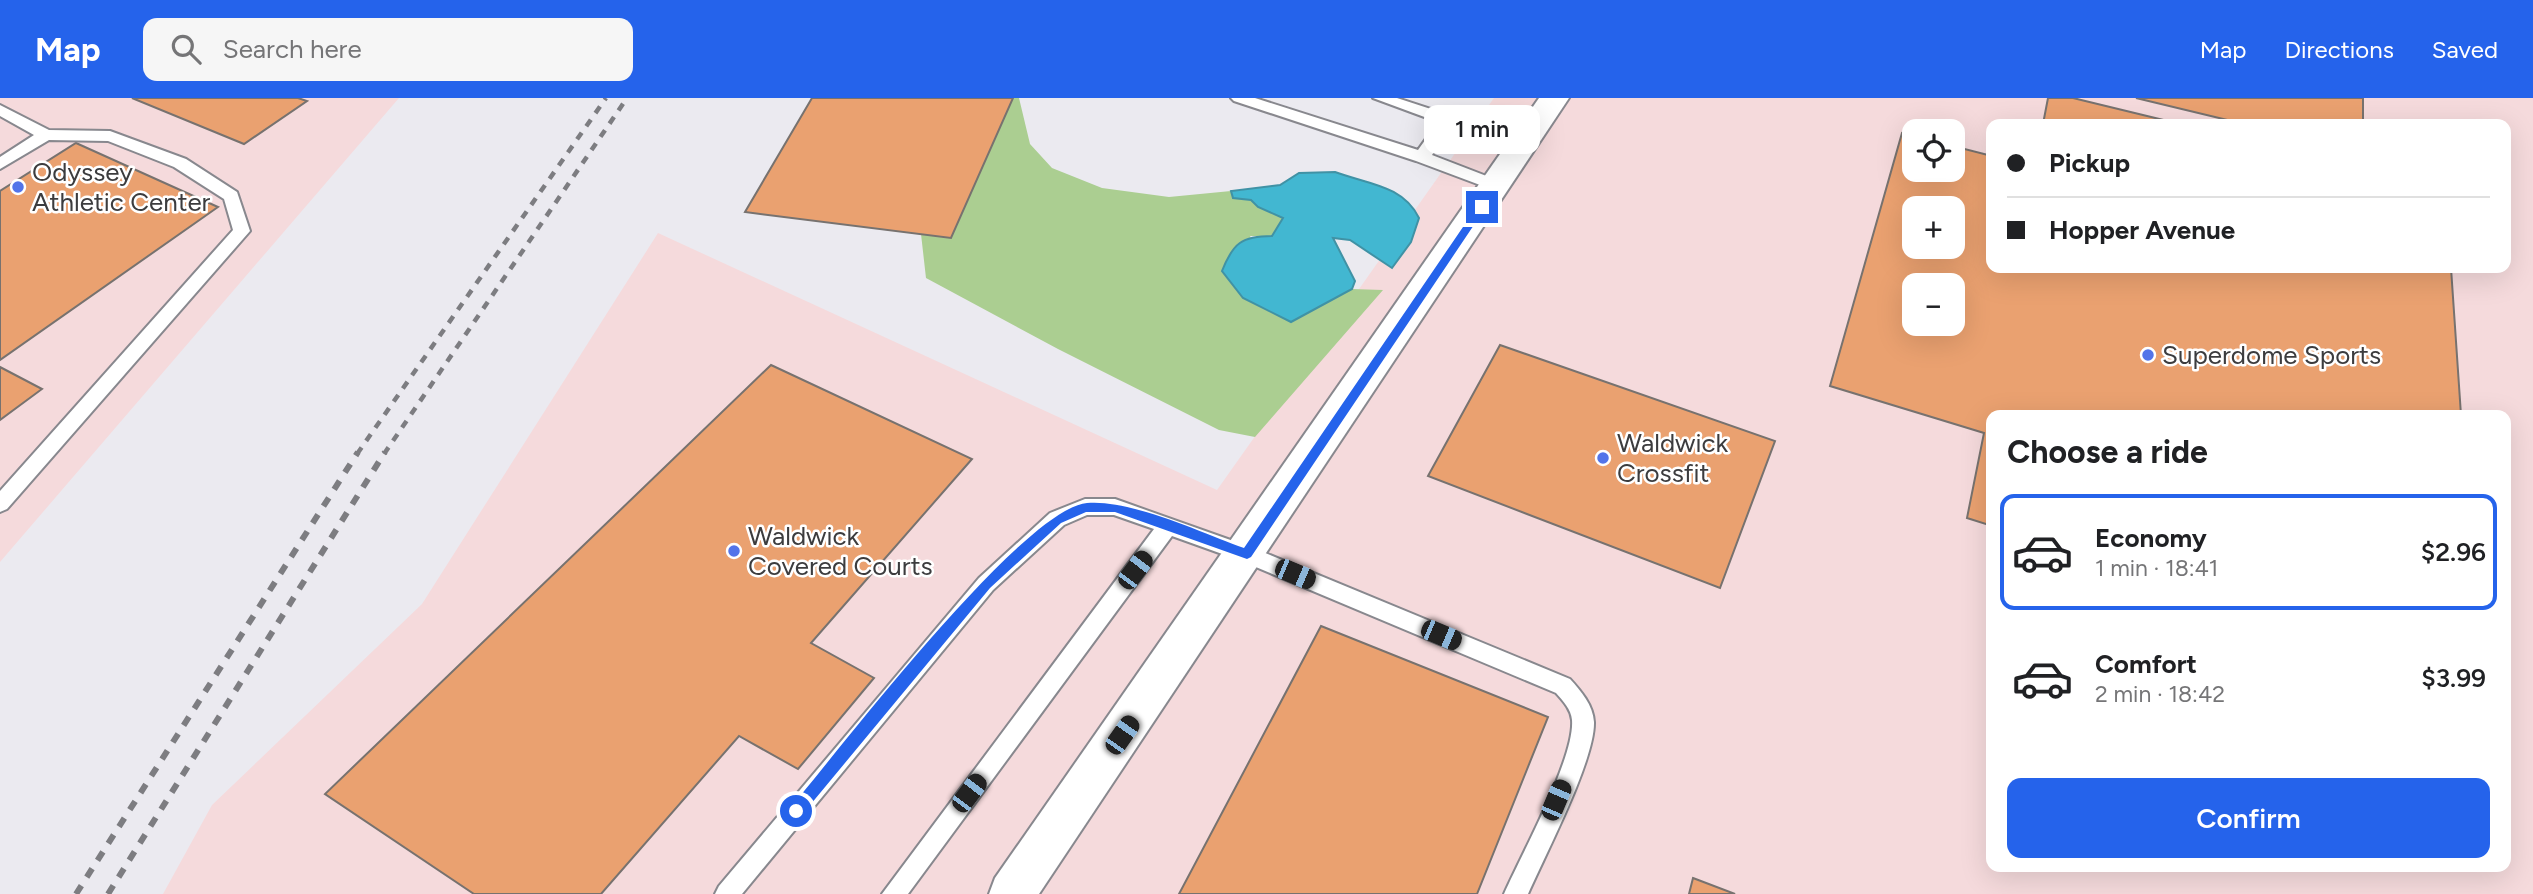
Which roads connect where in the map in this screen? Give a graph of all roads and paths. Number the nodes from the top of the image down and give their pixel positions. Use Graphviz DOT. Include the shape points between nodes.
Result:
graph roads {
  1 [pos="1240,98"];
  2 [pos="1554,98"];
  3 [pos="1387,100"];
  4 [pos="0,110"];
  5 [pos="1447,121"];
  6 [pos="46,135"];
  7 [pos="1523,145"];
  8 [pos="1422,157"];
  9 [pos="0,164"];
  10 [pos="1496,186"];
  11 [pos="0,504"];
  12 [pos="1168,526"];
  13 [pos="1247,554"];
  14 [pos="727,894"];
  15 [pos="894,894"];
  16 [pos="1012,894"];
  17 [pos="1516,894"];
  1 -- 8 [label="lane"];
  2 -- 7 [label="street"];
  3 -- 5 [label="lane"];
  4 -- 6 [label="lane"];
  5 -- 7 [label="lane"];
  5 -- 8 [label="lane"];
  6 -- 9 [label="lane"];
  6 -- 11 [label="lane" via="110,136 180,163 231,196 242,231"];
  7 -- 10 [label="street"];
  8 -- 10 [label="lane"];
  10 -- 13 [label="street"];
  12 -- 13 [label="lane"];
  12 -- 14 [label="lane" via="1115,507 1085,507 1057,519 986,584"];
  12 -- 15 [label="lane"];
  13 -- 16 [label="street"];
  13 -- 17 [label="lane" via="1563,686 1578,702 1583,725 1576,753"];
}
